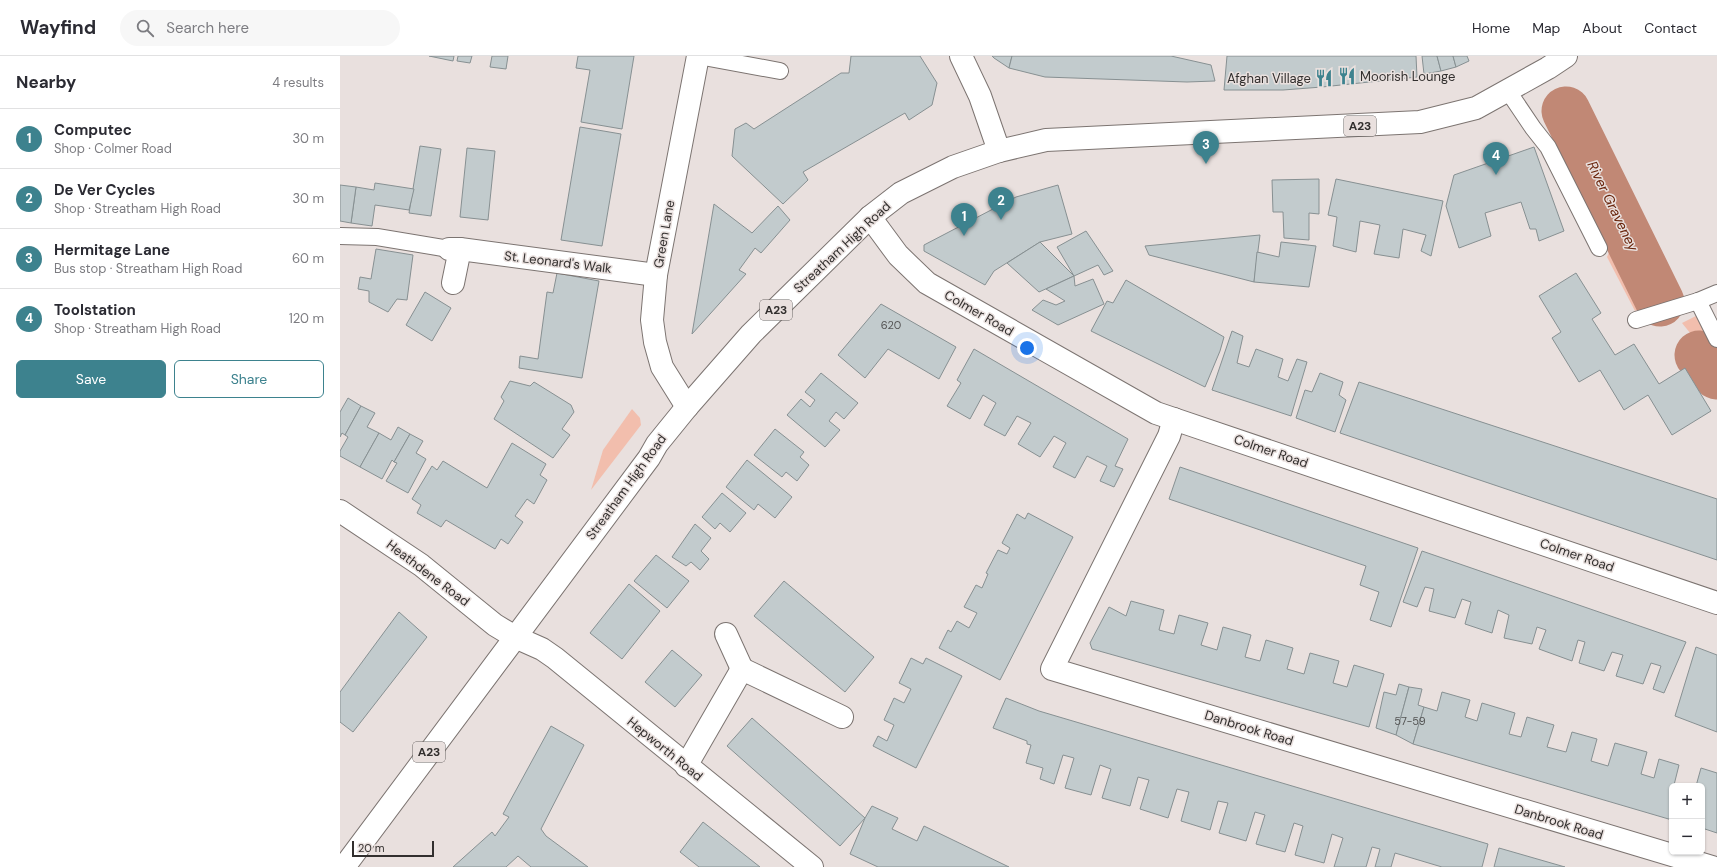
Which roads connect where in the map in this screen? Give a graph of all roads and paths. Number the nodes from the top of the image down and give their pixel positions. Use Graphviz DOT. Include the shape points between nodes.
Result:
graph roads {
  1 [pos="698,56"];
  2 [pos="960,56"];
  3 [pos="1566,56"];
  4 [pos="1545,62"];
  5 [pos="780,71"];
  6 [pos="1508,91"];
  7 [pos="999,151"];
  8 [pos="870,217"];
  9 [pos="340,236"];
  10 [pos="1599,248"];
  11 [pos="455,249"];
  12 [pos="656,275"];
  13 [pos="453,283"];
  14 [pos="1717,293"];
  15 [pos="1698,302"];
  16 [pos="1636,320"];
  17 [pos="1717,339"];
  18 [pos="687,407"];
  19 [pos="1174,419"];
  20 [pos="340,511"];
  21 [pos="1717,603"];
  22 [pos="726,634"];
  23 [pos="515,638"];
  24 [pos="742,669"];
  25 [pos="842,717"];
  26 [pos="686,766"];
  27 [pos="344,867"];
  28 [pos="812,867"];
  29 [pos="1712,867"];
  1 -- 5 [label="lane"];
  1 -- 12 [label="main road, Green Lane"];
  2 -- 7 [label="main road" via="980,96"];
  3 -- 4 [label="main road, A23"];
  4 -- 6 [label="main road, Streatham High Road / A23"];
  6 -- 7 [label="main road, Streatham High Road / A23" via="1476,108 1420,122 1046,140"];
  6 -- 10 [label="lane" via="1548,147"];
  7 -- 8 [label="main road, Streatham High Road / A23" via="953,167 911,188"];
  8 -- 18 [label="main road, Streatham High Road / A23" via="751,334"];
  8 -- 19 [label="main road, Colmer Road" via="898,255 927,283 1156,413"];
  9 -- 11 [label="lane" via="377,237"];
  11 -- 12 [label="main road, St. Leonard's Walk"];
  11 -- 13 [label="main road"];
  12 -- 18 [label="main road, Green Lane" via="652,320 655,342 662,367"];
  14 -- 15 [label="lane"];
  15 -- 16 [label="lane"];
  15 -- 17 [label="lane"];
  18 -- 23 [label="main road, Streatham High Road / A23"];
  19 -- 21 [label="main road, Colmer Road"];
  19 -- 29 [label="main road, Danbrook Road" via="1169,436 1052,669"];
  20 -- 23 [label="main road, Heathdene Road" via="421,565"];
  22 -- 24 [label="main road"];
  23 -- 26 [label="main road, Hepworth Road" via="542,649 555,658"];
  23 -- 27 [label="main road, Streatham High Road / A23"];
  24 -- 25 [label="main road"];
  24 -- 26 [label="main road"];
  26 -- 28 [label="main road, Hepworth Road"];
}
